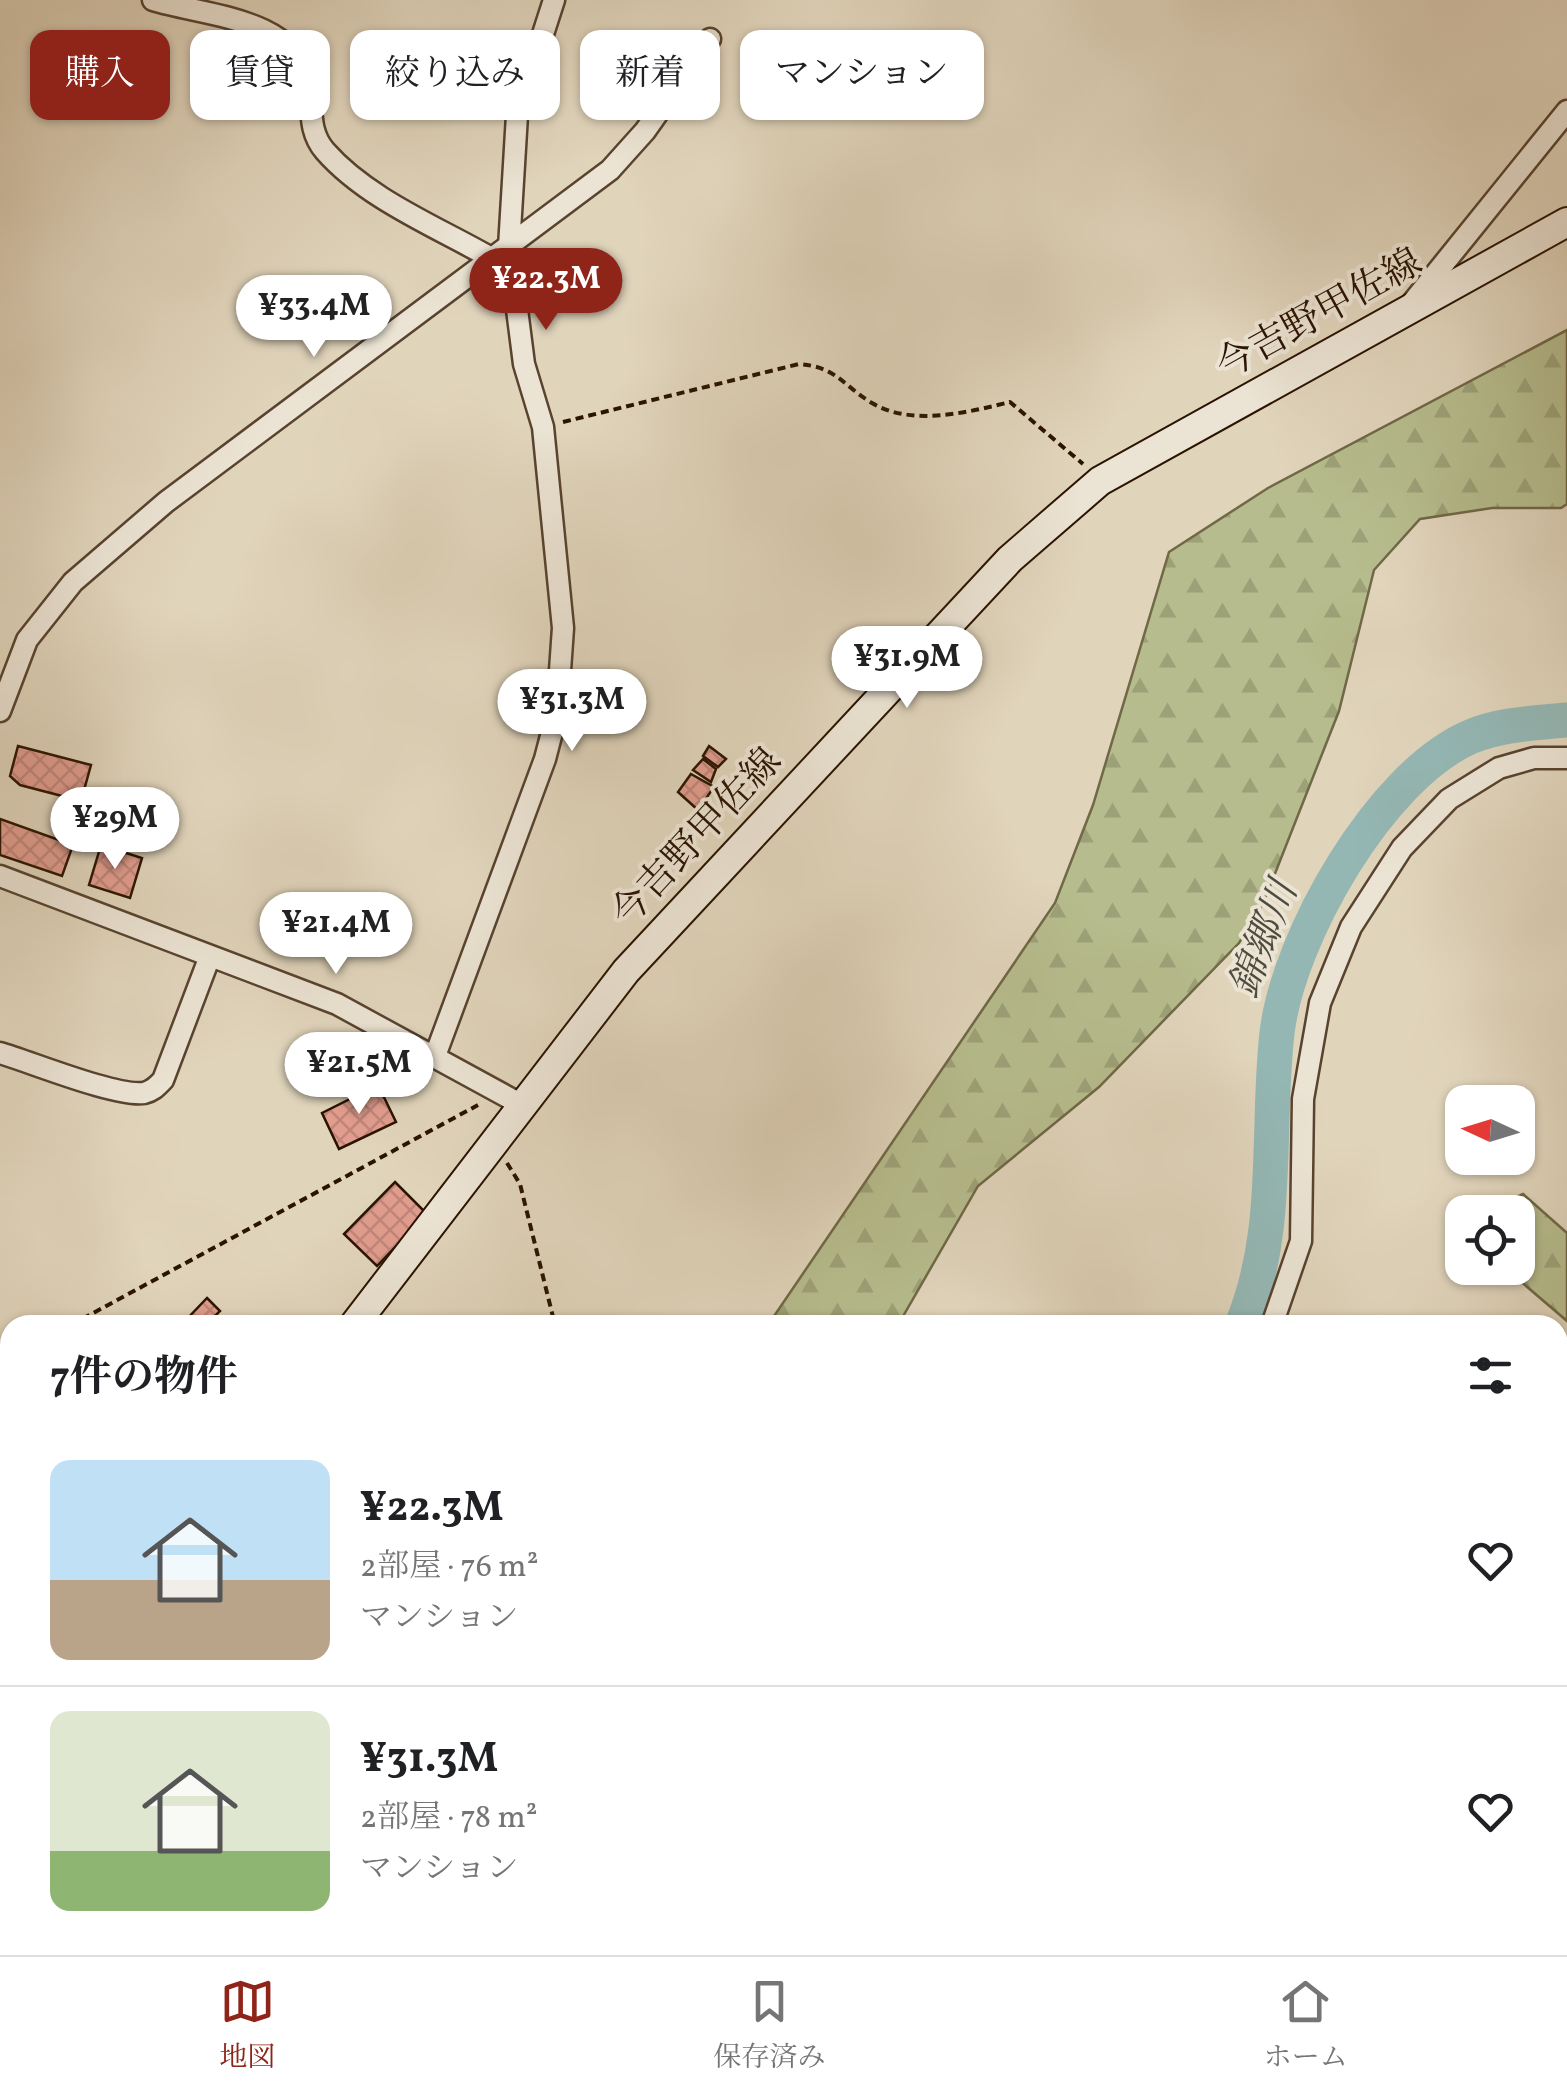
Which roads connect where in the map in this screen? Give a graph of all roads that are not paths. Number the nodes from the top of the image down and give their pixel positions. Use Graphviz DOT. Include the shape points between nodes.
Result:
graph roads {
  1 [pos="153,0"];
  2 [pos="554,0"];
  3 [pos="1567,111"];
  4 [pos="653,120"];
  5 [pos="1567,222"];
  6 [pos="500,253"];
  7 [pos="1404,312"];
  8 [pos="0,712"];
  9 [pos="1567,758"];
  10 [pos="0,876"];
  11 [pos="210,956"];
  12 [pos="0,1053"];
  13 [pos="435,1056"];
  14 [pos="512,1100"];
  15 [pos="362,1315"];
  16 [pos="1275,1315"];
  1 -- 6 [label="street" via="254,26 287,42 308,80 311,122 322,148 350,177"];
  2 -- 6 [label="street" via="517,114"];
  3 -- 7 [label="street"];
  4 -- 6 [label="street" via="610,170"];
  5 -- 7 [label="main road, 今吉野甲佐線"];
  6 -- 8 [label="street" via="166,502 73,582 27,640"];
  6 -- 13 [label="street" via="542,427 563,628 558,714"];
  7 -- 14 [label="main road, 今吉野甲佐線" via="1100,481 1010,559"];
  9 -- 16 [label="street" via="1499,768 1449,799 1402,848 1351,927 1320,1004 1303,1099 1301,1241"];
  10 -- 11 [label="street"];
  11 -- 12 [label="street" via="154,1090 114,1088"];
  11 -- 13 [label="street" via="338,1004"];
  13 -- 14 [label="street"];
  14 -- 15 [label="main road, 今吉野甲佐線" via="496,1144"];
}
